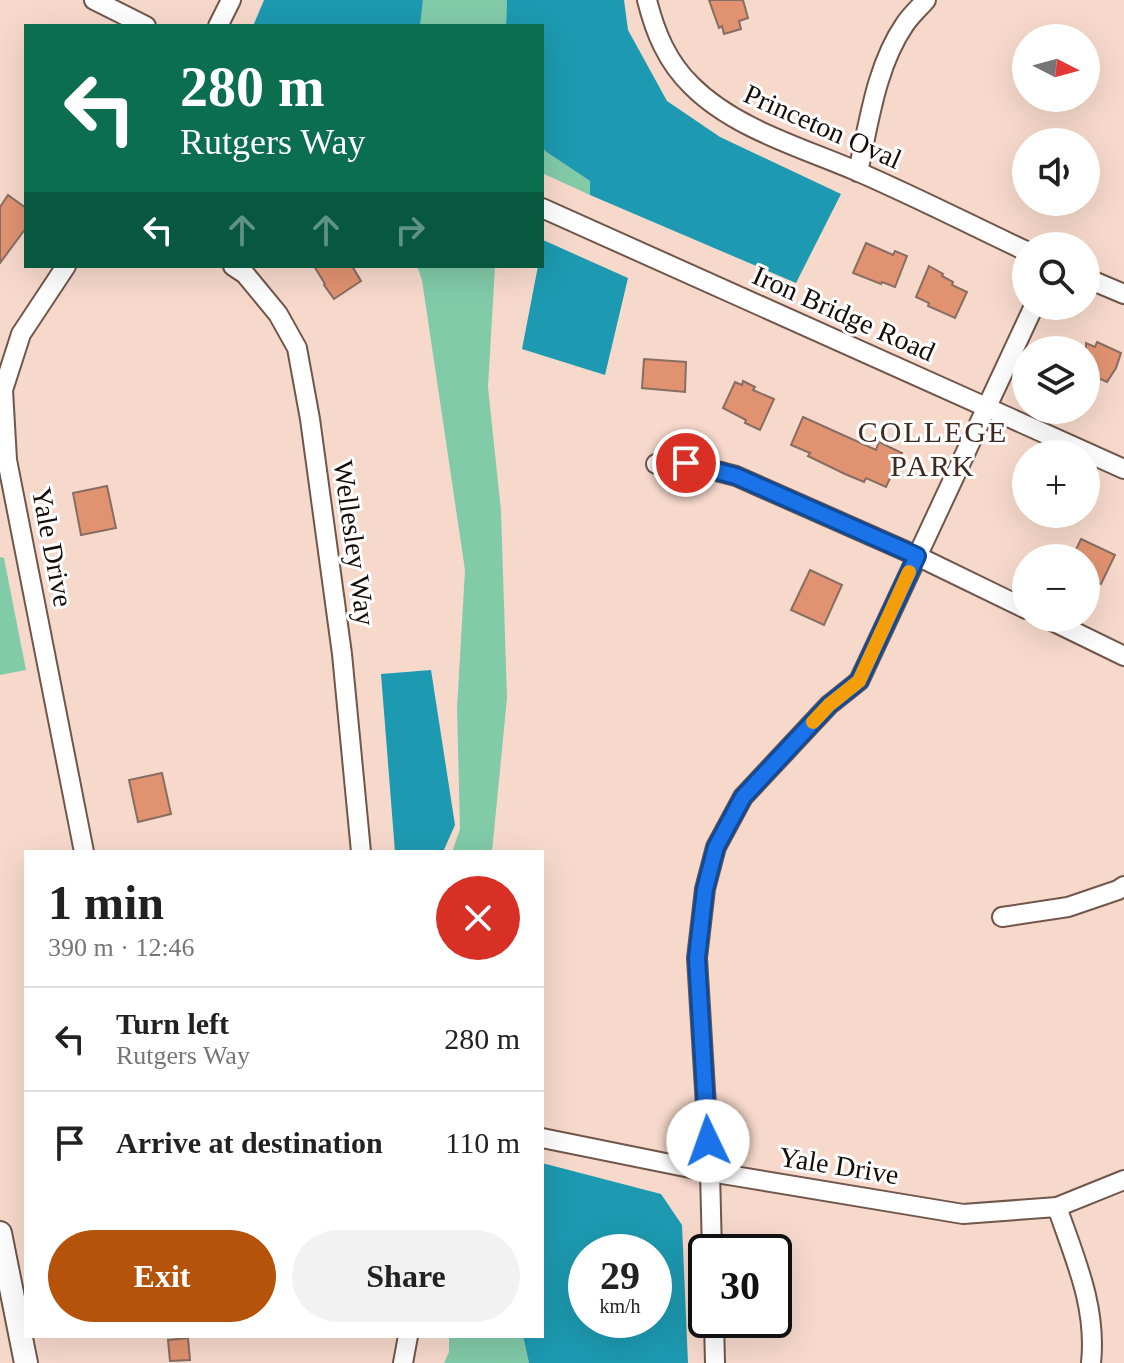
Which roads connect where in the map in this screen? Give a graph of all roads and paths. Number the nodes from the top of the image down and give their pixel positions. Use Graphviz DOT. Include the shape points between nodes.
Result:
graph roads {
  1 [pos="94,0"];
  2 [pos="231,0"];
  3 [pos="647,0"];
  4 [pos="926,0"];
  5 [pos="142,24"];
  6 [pos="219,24"];
  7 [pos="858,172"];
  8 [pos="544,209"];
  9 [pos="1012,244"];
  10 [pos="65,268"];
  11 [pos="236,268"];
  12 [pos="1100,284"];
  13 [pos="1124,294"];
  14 [pos="1028,320"];
  15 [pos="987,408"];
  16 [pos="656,464"];
  17 [pos="1124,469"];
  18 [pos="917,556"];
  19 [pos="1012,602"];
  20 [pos="1075,632"];
  21 [pos="1124,656"];
  22 [pos="84,850"];
  23 [pos="361,850"];
  24 [pos="1124,886"];
  25 [pos="1002,917"];
  26 [pos="544,1138"];
  27 [pos="710,1172"];
  28 [pos="1124,1180"];
  29 [pos="1057,1207"];
  30 [pos="0,1233"];
  31 [pos="712,1234"];
  32 [pos="408,1338"];
  33 [pos="714,1338"];
  34 [pos="26,1363"];
  35 [pos="403,1363"];
  36 [pos="715,1363"];
  37 [pos="1091,1363"];
  1 -- 5 [label="street"];
  2 -- 6 [label="street"];
  3 -- 7 [label="street, Princeton Oval" via="674,66 707,100 752,126"];
  4 -- 7 [label="street" via="891,49"];
  7 -- 9 [label="street, Princeton Oval"];
  8 -- 15 [label="street, Iron Bridge Road"];
  10 -- 22 [label="street, Yale Drive" via="21,334 3,390 7,460"];
  11 -- 23 [label="street, Wellesley Way" via="278,314 297,348 342,654"];
  12 -- 13 [label="street"];
  14 -- 15 [label="street"];
  15 -- 17 [label="street, Iron Bridge Road"];
  15 -- 18 [label="street"];
  16 -- 18 [label="street" via="686,463 736,476"];
  18 -- 19 [label="street"];
  18 -- 27 [label="street" via="859,681 829,705 743,797 716,847 697,958"];
  20 -- 21 [label="street"];
  24 -- 25 [label="street" via="1068,907"];
  26 -- 27 [label="street, Yale Drive"];
  27 -- 29 [label="street, Yale Drive" via="963,1214"];
  27 -- 31 [label="street"];
  28 -- 29 [label="street, Yale Drive"];
  29 -- 37 [label="street" via="1085,1286"];
  30 -- 34 [label="main road"];
  32 -- 35 [label="street"];
  33 -- 36 [label="street"];
}
